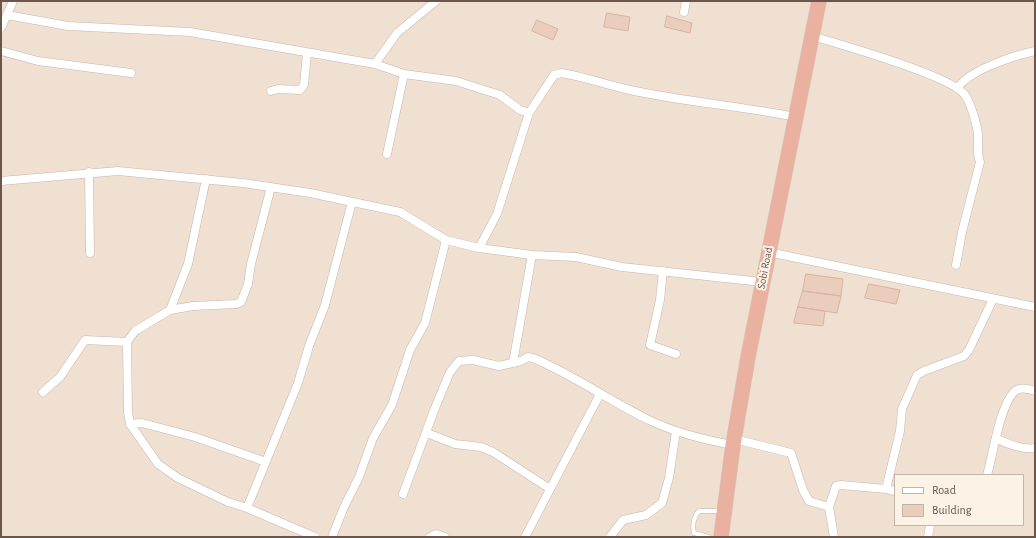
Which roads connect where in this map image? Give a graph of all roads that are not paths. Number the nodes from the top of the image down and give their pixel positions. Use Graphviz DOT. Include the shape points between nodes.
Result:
graph roads {
  1 [pos="13,1"];
  2 [pos="436,1"];
  3 [pos="686,1"];
  4 [pos="818,1"];
  5 [pos="684,12"];
  6 [pos="7,15"];
  7 [pos="1,28"];
  8 [pos="812,36"];
  9 [pos="1,51"];
  10 [pos="1035,51"];
  11 [pos="307,53"];
  12 [pos="375,64"];
  13 [pos="131,72"];
  14 [pos="404,74"];
  15 [pos="958,87"];
  16 [pos="271,91"];
  17 [pos="529,113"];
  18 [pos="796,117"];
  19 [pos="386,154"];
  20 [pos="89,172"];
  21 [pos="206,179"];
  22 [pos="1,181"];
  23 [pos="271,187"];
  24 [pos="352,202"];
  25 [pos="446,240"];
  26 [pos="479,248"];
  27 [pos="768,252"];
  28 [pos="90,253"];
  29 [pos="532,255"];
  30 [pos="956,265"];
  31 [pos="663,271"];
  32 [pos="762,282"];
  33 [pos="993,299"];
  34 [pos="1035,307"];
  35 [pos="170,310"];
  36 [pos="127,342"];
  37 [pos="676,354"];
  38 [pos="512,363"];
  39 [pos="1035,391"];
  40 [pos="43,392"];
  41 [pos="600,394"];
  42 [pos="130,424"];
  43 [pos="676,431"];
  44 [pos="427,433"];
  45 [pos="997,439"];
  46 [pos="733,442"];
  47 [pos="1035,448"];
  48 [pos="266,462"];
  49 [pos="987,474"];
  50 [pos="886,488"];
  51 [pos="550,489"];
  52 [pos="894,491"];
  53 [pos="403,494"];
  54 [pos="829,507"];
  55 [pos="247,508"];
  56 [pos="724,511"];
  57 [pos="930,526"];
  58 [pos="315,537"];
  59 [pos="332,537"];
  60 [pos="430,537"];
  61 [pos="445,537"];
  62 [pos="525,537"];
  63 [pos="610,537"];
  64 [pos="709,537"];
  65 [pos="721,537"];
  66 [pos="834,537"];
  67 [pos="928,537"];
  1 -- 6 [label="street"];
  2 -- 12 [label="street" via="397,33"];
  3 -- 5 [label="street"];
  4 -- 8 [label="highway, Sobi Road"];
  6 -- 7 [label="street"];
  6 -- 11 [label="street" via="68,26 190,32"];
  8 -- 15 [label="street" via="871,53"];
  8 -- 18 [label="highway, Sobi Road"];
  9 -- 13 [label="street" via="38,61"];
  10 -- 15 [label="street" via="993,64"];
  11 -- 12 [label="street"];
  11 -- 16 [label="street" via="304,85 300,90"];
  12 -- 14 [label="street"];
  14 -- 17 [label="street" via="456,81 500,95 520,110"];
  14 -- 19 [label="street"];
  15 -- 30 [label="street" via="966,96 974,118 978,134 976,153 980,162"];
  17 -- 18 [label="street" via="554,75 562,73 695,102"];
  17 -- 26 [label="street" via="498,214"];
  18 -- 27 [label="highway, Sobi Road"];
  20 -- 21 [label="street" via="118,171"];
  20 -- 22 [label="street"];
  20 -- 28 [label="street"];
  21 -- 23 [label="street"];
  21 -- 35 [label="street" via="188,264"];
  23 -- 24 [label="street"];
  23 -- 35 [label="street" via="248,284 241,302"];
  24 -- 25 [label="street" via="400,212"];
  24 -- 48 [label="street" via="325,305 298,383"];
  25 -- 26 [label="street"];
  25 -- 59 [label="street" via="425,323 410,350 392,405 372,438 359,477"];
  26 -- 29 [label="street"];
  27 -- 32 [label="highway, Sobi Road"];
  27 -- 33 [label="street"];
  29 -- 31 [label="street" via="576,257 622,267"];
  29 -- 38 [label="street"];
  31 -- 32 [label="street"];
  31 -- 37 [label="street" via="650,346"];
  32 -- 46 [label="highway, Sobi Road"];
  33 -- 34 [label="street"];
  33 -- 50 [label="street" via="964,356 917,375 902,409 900,431"];
  35 -- 36 [label="street" via="135,331"];
  36 -- 40 [label="street" via="85,340 60,377"];
  36 -- 42 [label="street"];
  38 -- 41 [label="street" via="528,357 533,358"];
  38 -- 44 [label="street" via="499,366 473,360 459,361 450,372"];
  39 -- 45 [label="street" via="1024,388 1015,391 1000,421"];
  41 -- 43 [label="street" via="652,422"];
  41 -- 51 [label="street"];
  42 -- 48 [label="street" via="142,423 195,437"];
  42 -- 55 [label="street" via="158,464 178,478 228,502"];
  43 -- 46 [label="street" via="702,439"];
  43 -- 63 [label="street" via="673,460 662,503 646,515 623,520"];
  44 -- 51 [label="street" via="455,444 481,447 493,452"];
  44 -- 53 [label="street"];
  45 -- 47 [label="street" via="1028,449"];
  45 -- 49 [label="street"];
  46 -- 54 [label="street" via="791,453 809,501"];
  46 -- 56 [label="highway, Sobi Road"];
  48 -- 55 [label="street"];
  50 -- 52 [label="street"];
  50 -- 54 [label="street" via="836,486"];
  51 -- 62 [label="street"];
  54 -- 66 [label="street"];
  55 -- 58 [label="street"];
  56 -- 64 [label="lane" via="699,511 695,514 694,533"];
  56 -- 65 [label="highway, Sobi Road"];
  57 -- 67 [label="street"];
  60 -- 61 [label="street" via="436,534"];
}
